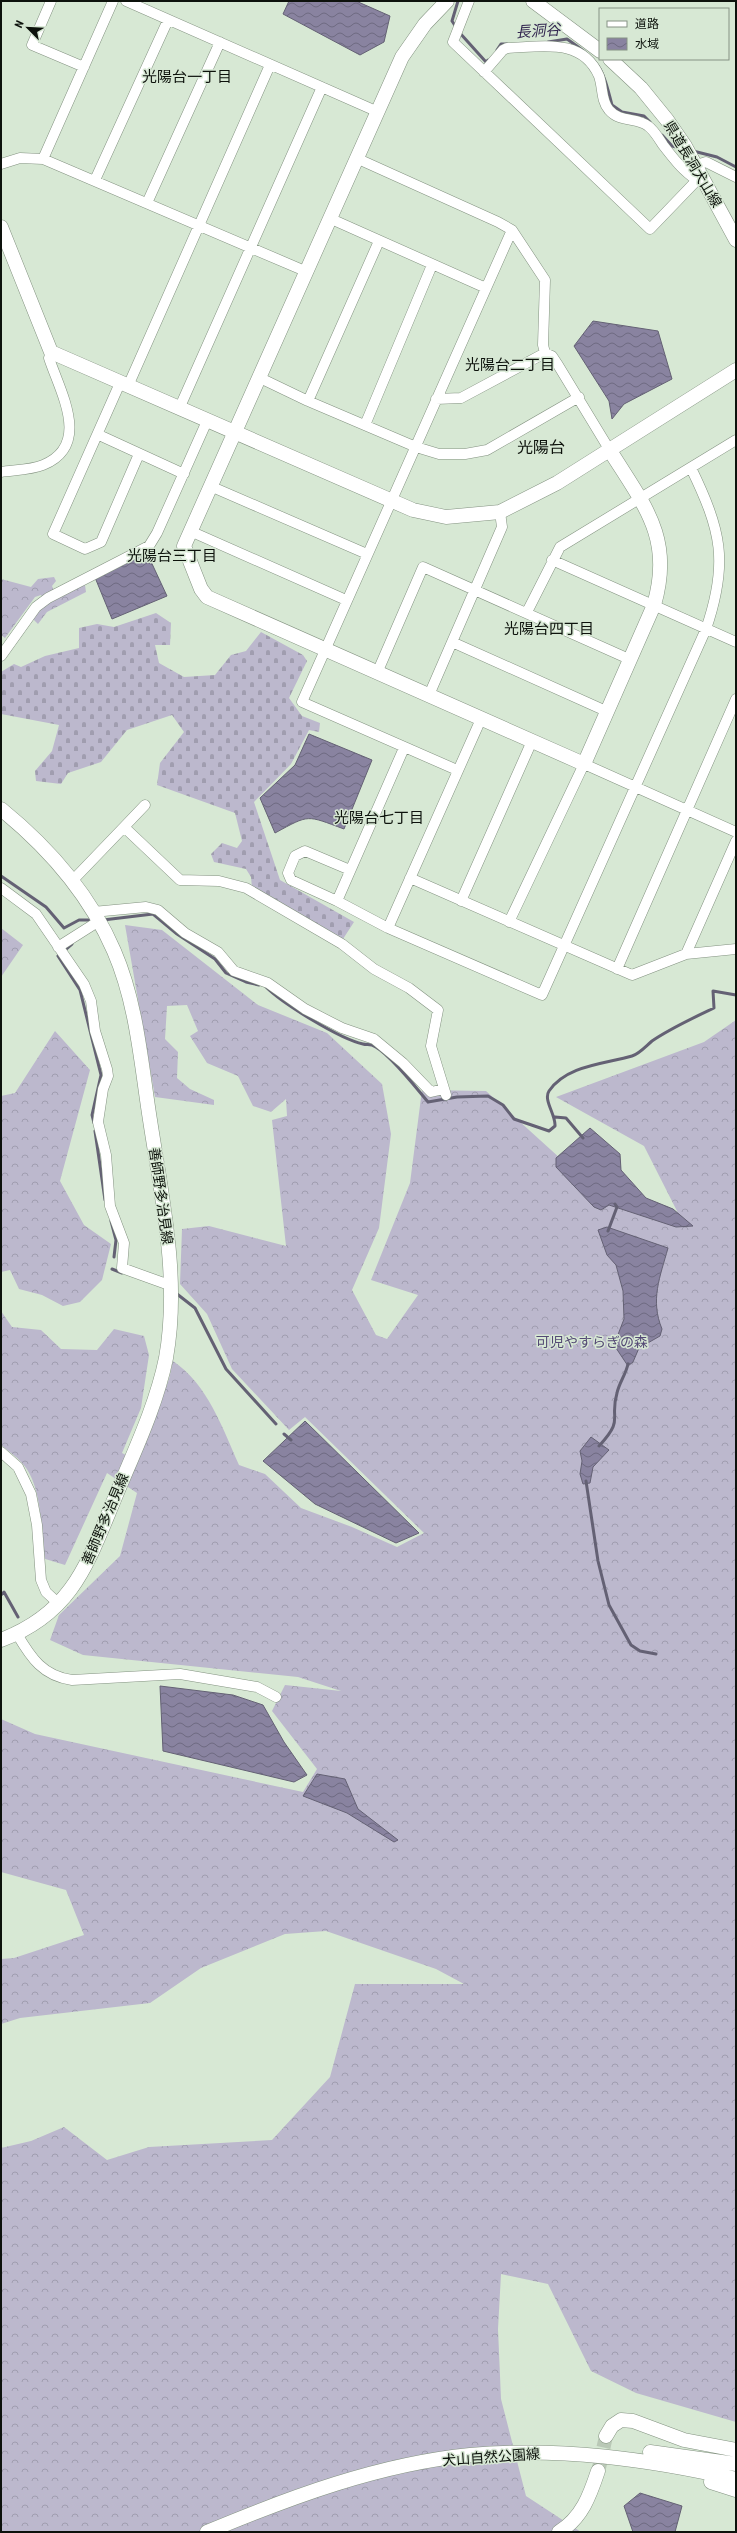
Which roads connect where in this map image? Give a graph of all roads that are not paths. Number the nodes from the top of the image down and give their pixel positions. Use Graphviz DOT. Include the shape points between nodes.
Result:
graph roads {
  1 [pos="51,1"];
  2 [pos="113,1"];
  3 [pos="126,1"];
  4 [pos="469,1"];
  5 [pos="533,1"];
  6 [pos="444,4"];
  7 [pos="168,20"];
  8 [pos="220,42"];
  9 [pos="599,50"];
  10 [pos="611,60"];
  11 [pos="270,65"];
  12 [pos="84,67"];
  13 [pos="484,72"];
  14 [pos="322,87"];
  15 [pos="376,111"];
  16 [pos="43,158"];
  17 [pos="356,158"];
  18 [pos="1,164"];
  19 [pos="693,165"];
  20 [pos="736,177"];
  21 [pos="95,180"];
  22 [pos="147,203"];
  23 [pos="329,218"];
  24 [pos="200,226"];
  25 [pos="1,227"];
  26 [pos="512,230"];
  27 [pos="736,240"];
  28 [pos="379,241"];
  29 [pos="252,246"];
  30 [pos="432,265"];
  31 [pos="305,271"];
  32 [pos="486,288"];
  33 [pos="51,352"];
  34 [pos="545,353"];
  35 [pos="736,370"];
  36 [pos="258,376"];
  37 [pos="124,385"];
  38 [pos="579,397"];
  39 [pos="436,399"];
  40 [pos="308,401"];
  41 [pos="179,409"];
  42 [pos="207,421"];
  43 [pos="365,425"];
  44 [pos="233,433"];
  45 [pos="99,435"];
  46 [pos="736,440"];
  47 [pos="416,447"];
  48 [pos="609,449"];
  49 [pos="139,454"];
  50 [pos="692,468"];
  51 [pos="1,472"];
  52 [pos="184,474"];
  53 [pos="210,486"];
  54 [pos="640,498"];
  55 [pos="390,502"];
  56 [pos="500,512"];
  57 [pos="190,531"];
  58 [pos="367,554"];
  59 [pos="552,560"];
  60 [pos="475,590"];
  61 [pos="346,600"];
  62 [pos="654,605"];
  63 [pos="527,612"];
  64 [pos="706,629"];
  65 [pos="452,642"];
  66 [pos="736,642"];
  67 [pos="324,651"];
  68 [pos="1,656"];
  69 [pos="628,659"];
  70 [pos="377,673"];
  71 [pos="429,696"];
  72 [pos="736,699"];
  73 [pos="606,711"];
  74 [pos="481,719"];
  75 [pos="532,741"];
  76 [pos="404,748"];
  77 [pos="584,764"];
  78 [pos="457,770"];
  79 [pos="635,786"];
  80 [pos="144,805"];
  81 [pos="1,808"];
  82 [pos="687,811"];
  83 [pos="124,827"];
  84 [pos="736,832"];
  85 [pos="736,841"];
  86 [pos="350,870"];
  87 [pos="410,878"];
  88 [pos="74,880"];
  89 [pos="1,888"];
  90 [pos="337,901"];
  91 [pos="461,901"];
  92 [pos="95,919"];
  93 [pos="508,922"];
  94 [pos="388,928"];
  95 [pos="564,946"];
  96 [pos="58,947"];
  97 [pos="736,949"];
  98 [pos="686,954"];
  99 [pos="617,969"];
  100 [pos="172,1286"];
  101 [pos="1,1452"];
  102 [pos="59,1604"];
  103 [pos="17,1634"];
  104 [pos="1,1640"];
  105 [pos="276,1696"];
  106 [pos="606,2436"];
  107 [pos="736,2450"];
  108 [pos="626,2458"];
  109 [pos="736,2464"];
  110 [pos="598,2471"];
  111 [pos="736,2479"];
  112 [pos="736,2490"];
  113 [pos="207,2532"];
  114 [pos="559,2532"];
  1 -- 12 [label="street" via="32,45"];
  2 -- 12 [label="street"];
  3 -- 7 [label="street"];
  4 -- 13 [label="street" via="453,42"];
  5 -- 9 [label="street"];
  6 -- 15 [label="street" via="425,24 402,57"];
  7 -- 8 [label="street"];
  7 -- 21 [label="street"];
  8 -- 11 [label="street"];
  8 -- 22 [label="street"];
  10 -- 19 [label="street, 県道長洞犬山線" via="641,88"];
  11 -- 14 [label="street"];
  11 -- 24 [label="street"];
  12 -- 16 [label="street"];
  13 -- 19 [label="street" via="507,48 565,46 574,50 594,68 599,77 604,100 611,112 625,120 649,126 673,158"];
  13 -- 19 [label="street" via="650,229"];
  14 -- 15 [label="street"];
  14 -- 29 [label="street"];
  15 -- 17 [label="street"];
  16 -- 18 [label="street" via="20,158"];
  16 -- 21 [label="street"];
  17 -- 23 [label="street"];
  17 -- 26 [label="street"];
  19 -- 20 [label="street" via="706,162"];
  19 -- 27 [label="street, 県道長洞犬山線"];
  21 -- 22 [label="street"];
  22 -- 24 [label="street"];
  23 -- 28 [label="street"];
  23 -- 31 [label="street"];
  24 -- 29 [label="street"];
  24 -- 37 [label="street"];
  25 -- 33 [label="street"];
  26 -- 32 [label="street"];
  26 -- 34 [label="street" via="545,280"];
  28 -- 30 [label="street"];
  28 -- 40 [label="street"];
  29 -- 31 [label="street"];
  29 -- 41 [label="street"];
  30 -- 32 [label="street"];
  30 -- 43 [label="street"];
  31 -- 36 [label="street"];
  32 -- 39 [label="street"];
  33 -- 37 [label="street"];
  33 -- 51 [label="street" via="49,358 69,417 71,430 68,444 54,459 42,466"];
  34 -- 38 [label="street" via="552,356"];
  34 -- 39 [label="street" via="461,398"];
  35 -- 48 [label="street"];
  36 -- 40 [label="street"];
  36 -- 44 [label="street"];
  37 -- 41 [label="street"];
  37 -- 45 [label="street"];
  38 -- 47 [label="street" via="487,450 465,454 439,454"];
  38 -- 48 [label="street"];
  39 -- 47 [label="street"];
  40 -- 43 [label="street"];
  41 -- 42 [label="street"];
  42 -- 44 [label="street"];
  42 -- 52 [label="street"];
  43 -- 47 [label="street"];
  44 -- 53 [label="street"];
  44 -- 55 [label="street"];
  45 -- 49 [label="street"];
  45 -- 49 [label="street" via="53,534 85,549 101,542"];
  46 -- 50 [label="street"];
  47 -- 55 [label="street"];
  48 -- 54 [label="street"];
  48 -- 56 [label="street" via="557,483"];
  49 -- 52 [label="street"];
  50 -- 54 [label="street"];
  50 -- 64 [label="street" via="709,505 718,533 720,574 714,607"];
  52 -- 68 [label="street" via="149,546 48,598 36,608"];
  53 -- 57 [label="street"];
  53 -- 58 [label="street"];
  54 -- 59 [label="street" via="560,547"];
  54 -- 62 [label="street" via="657,533 661,555 660,585"];
  55 -- 56 [label="street" via="446,517"];
  55 -- 58 [label="street"];
  56 -- 60 [label="street" via="502,527"];
  57 -- 61 [label="street"];
  57 -- 67 [label="street" via="184,546 207,598"];
  58 -- 61 [label="street"];
  59 -- 62 [label="street"];
  59 -- 63 [label="street"];
  60 -- 63 [label="street"];
  60 -- 65 [label="street"];
  60 -- 70 [label="street" via="423,567"];
  61 -- 67 [label="street"];
  62 -- 64 [label="street"];
  62 -- 69 [label="street"];
  63 -- 69 [label="street"];
  64 -- 66 [label="street"];
  64 -- 79 [label="street"];
  65 -- 71 [label="street"];
  65 -- 73 [label="street"];
  67 -- 70 [label="street"];
  67 -- 76 [label="street" via="302,702"];
  69 -- 73 [label="street"];
  70 -- 71 [label="street"];
  71 -- 74 [label="street"];
  72 -- 82 [label="street"];
  73 -- 77 [label="street"];
  74 -- 75 [label="street"];
  74 -- 78 [label="street"];
  75 -- 77 [label="street"];
  75 -- 91 [label="street"];
  76 -- 78 [label="street"];
  76 -- 86 [label="street"];
  77 -- 79 [label="street"];
  77 -- 93 [label="street"];
  78 -- 87 [label="street"];
  79 -- 82 [label="street"];
  79 -- 95 [label="street"];
  80 -- 83 [label="street"];
  81 -- 88 [label="street, 善師野多治見線" via="46,848"];
  82 -- 84 [label="street"];
  82 -- 99 [label="street"];
  83 -- 88 [label="street"];
  83 -- 92 [label="street" via="180,880 220,881 246,888 342,944 374,969 409,988 438,1010 431,1046 445,1092 431,1092 403,1063 374,1039 342,1028 311,1012 268,983 234,971 218,952 185,933 158,910 146,907"];
  85 -- 98 [label="street"];
  86 -- 90 [label="street"];
  86 -- 90 [label="street" via="305,851 295,856 288,873 291,880"];
  87 -- 91 [label="street"];
  87 -- 94 [label="street"];
  88 -- 92 [label="street, 善師野多治見線"];
  89 -- 96 [label="street" via="36,914"];
  90 -- 94 [label="street"];
  91 -- 93 [label="street"];
  92 -- 96 [label="street" via="74,938"];
  92 -- 100 [label="street, 善師野多治見線" via="122,971 136,1024"];
  93 -- 95 [label="street"];
  94 -- 95 [label="street" via="542,995"];
  95 -- 99 [label="street"];
  96 -- 100 [label="street" via="87,991 95,1031 107,1069 108,1076 103,1089 98,1122 106,1155 110,1206 124,1243 122,1268"];
  97 -- 98 [label="street"];
  98 -- 99 [label="street" via="632,975"];
  100 -- 102 [label="street, 善師野多治見線" via="166,1359 155,1399 93,1551 73,1587"];
  101 -- 102 [label="street" via="18,1467 31,1494 37,1525 41,1580 46,1592"];
  102 -- 103 [label="street, 善師野多治見線" via="40,1621"];
  103 -- 104 [label="street, 善師野多治見線"];
  103 -- 105 [label="street" via="29,1655 39,1666 60,1678 72,1680 180,1674 257,1687"];
  106 -- 107 [label="street" via="612,2426 621,2420 634,2421 684,2440"];
  108 -- 109 [label="street" via="633,2451"];
  108 -- 111 [label="street, 犬山自然公園線"];
  108 -- 112 [label="street" via="635,2466 681,2474"];
  108 -- 113 [label="street, 犬山自然公園線" via="562,2452 470,2455 409,2465 354,2478 294,2497"];
  110 -- 114 [label="street" via="583,2509 571,2525"];
}
